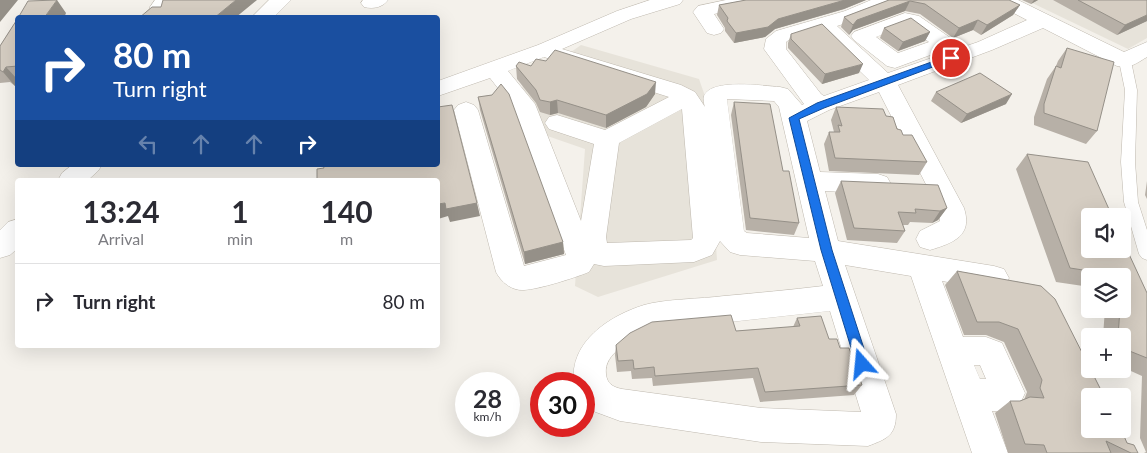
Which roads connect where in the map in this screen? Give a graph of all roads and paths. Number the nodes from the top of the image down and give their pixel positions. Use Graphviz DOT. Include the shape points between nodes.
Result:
graph roads {
  1 [pos="165,0"];
  2 [pos="281,0"];
  3 [pos="673,0"];
  4 [pos="829,0"];
  5 [pos="888,0"];
  6 [pos="903,0"];
  7 [pos="1003,0"];
  8 [pos="765,14"];
  9 [pos="158,15"];
  10 [pos="264,15"];
  11 [pos="852,15"];
  12 [pos="1042,21"];
  13 [pos="823,24"];
  14 [pos="714,29"];
  15 [pos="872,30"];
  16 [pos="985,46"];
  17 [pos="1147,48"];
  18 [pos="543,50"];
  19 [pos="929,57"];
  20 [pos="1125,61"];
  21 [pos="494,68"];
  22 [pos="885,82"];
  23 [pos="440,87"];
  24 [pos="686,97"];
  25 [pos="821,105"];
  26 [pos="466,110"];
  27 [pos="794,118"];
  28 [pos="557,123"];
  29 [pos="607,139"];
  30 [pos="87,167"];
  31 [pos="73,178"];
  32 [pos="808,181"];
  33 [pos="940,186"];
  34 [pos="15,233"];
  35 [pos="0,247"];
  36 [pos="826,250"];
  37 [pos="926,253"];
  38 [pos="1147,254"];
  39 [pos="1020,283"];
  40 [pos="841,297"];
  41 [pos="990,453"];
  1 -- 9 [label="street"];
  2 -- 10 [label="street"];
  3 -- 18 [label="street" via="653,4"];
  4 -- 11 [label="street"];
  5 -- 11 [label="street"];
  6 -- 16 [label="street"];
  7 -- 12 [label="street"];
  8 -- 13 [label="street"];
  8 -- 14 [label="street" via="705,10 704,16"];
  8 -- 25 [label="street" via="776,39 774,50"];
  11 -- 13 [label="street"];
  11 -- 15 [label="street"];
  12 -- 16 [label="street"];
  12 -- 20 [label="street"];
  13 -- 22 [label="street"];
  15 -- 19 [label="street" via="862,36 892,60"];
  15 -- 19 [label="street" via="905,19 912,20 944,43"];
  16 -- 19 [label="street"];
  17 -- 20 [label="street"];
  18 -- 21 [label="street"];
  18 -- 24 [label="street" via="673,90"];
  19 -- 22 [label="street"];
  20 -- 38 [label="lane" via="1131,90 1130,202"];
  21 -- 23 [label="street"];
  21 -- 26 [label="street" via="523,104 581,257 579,264 523,278 511,272"];
  22 -- 25 [label="street"];
  22 -- 33 [label="street"];
  24 -- 29 [label="street"];
  24 -- 29 [label="street" via="695,111 707,240 702,248 596,253 592,237"];
  25 -- 27 [label="street"];
  27 -- 32 [label="street"];
  27 -- 36 [label="street" via="790,104 780,94 716,94 731,235 740,244"];
  28 -- 29 [label="street"];
  30 -- 31 [label="street"];
  32 -- 33 [label="street"];
  32 -- 36 [label="street"];
  33 -- 37 [label="street" via="951,208 953,226"];
  34 -- 35 [label="street"];
  36 -- 37 [label="street"];
  36 -- 40 [label="street"];
  37 -- 39 [label="street"];
  37 -- 41 [label="street" via="954,351 986,351 991,354 1008,393 970,395"];
  40 -- 40 [label="street" via="879,414 879,423 868,429 752,424 627,406 607,401 594,392 589,379 590,363 606,340 646,318"];
}
